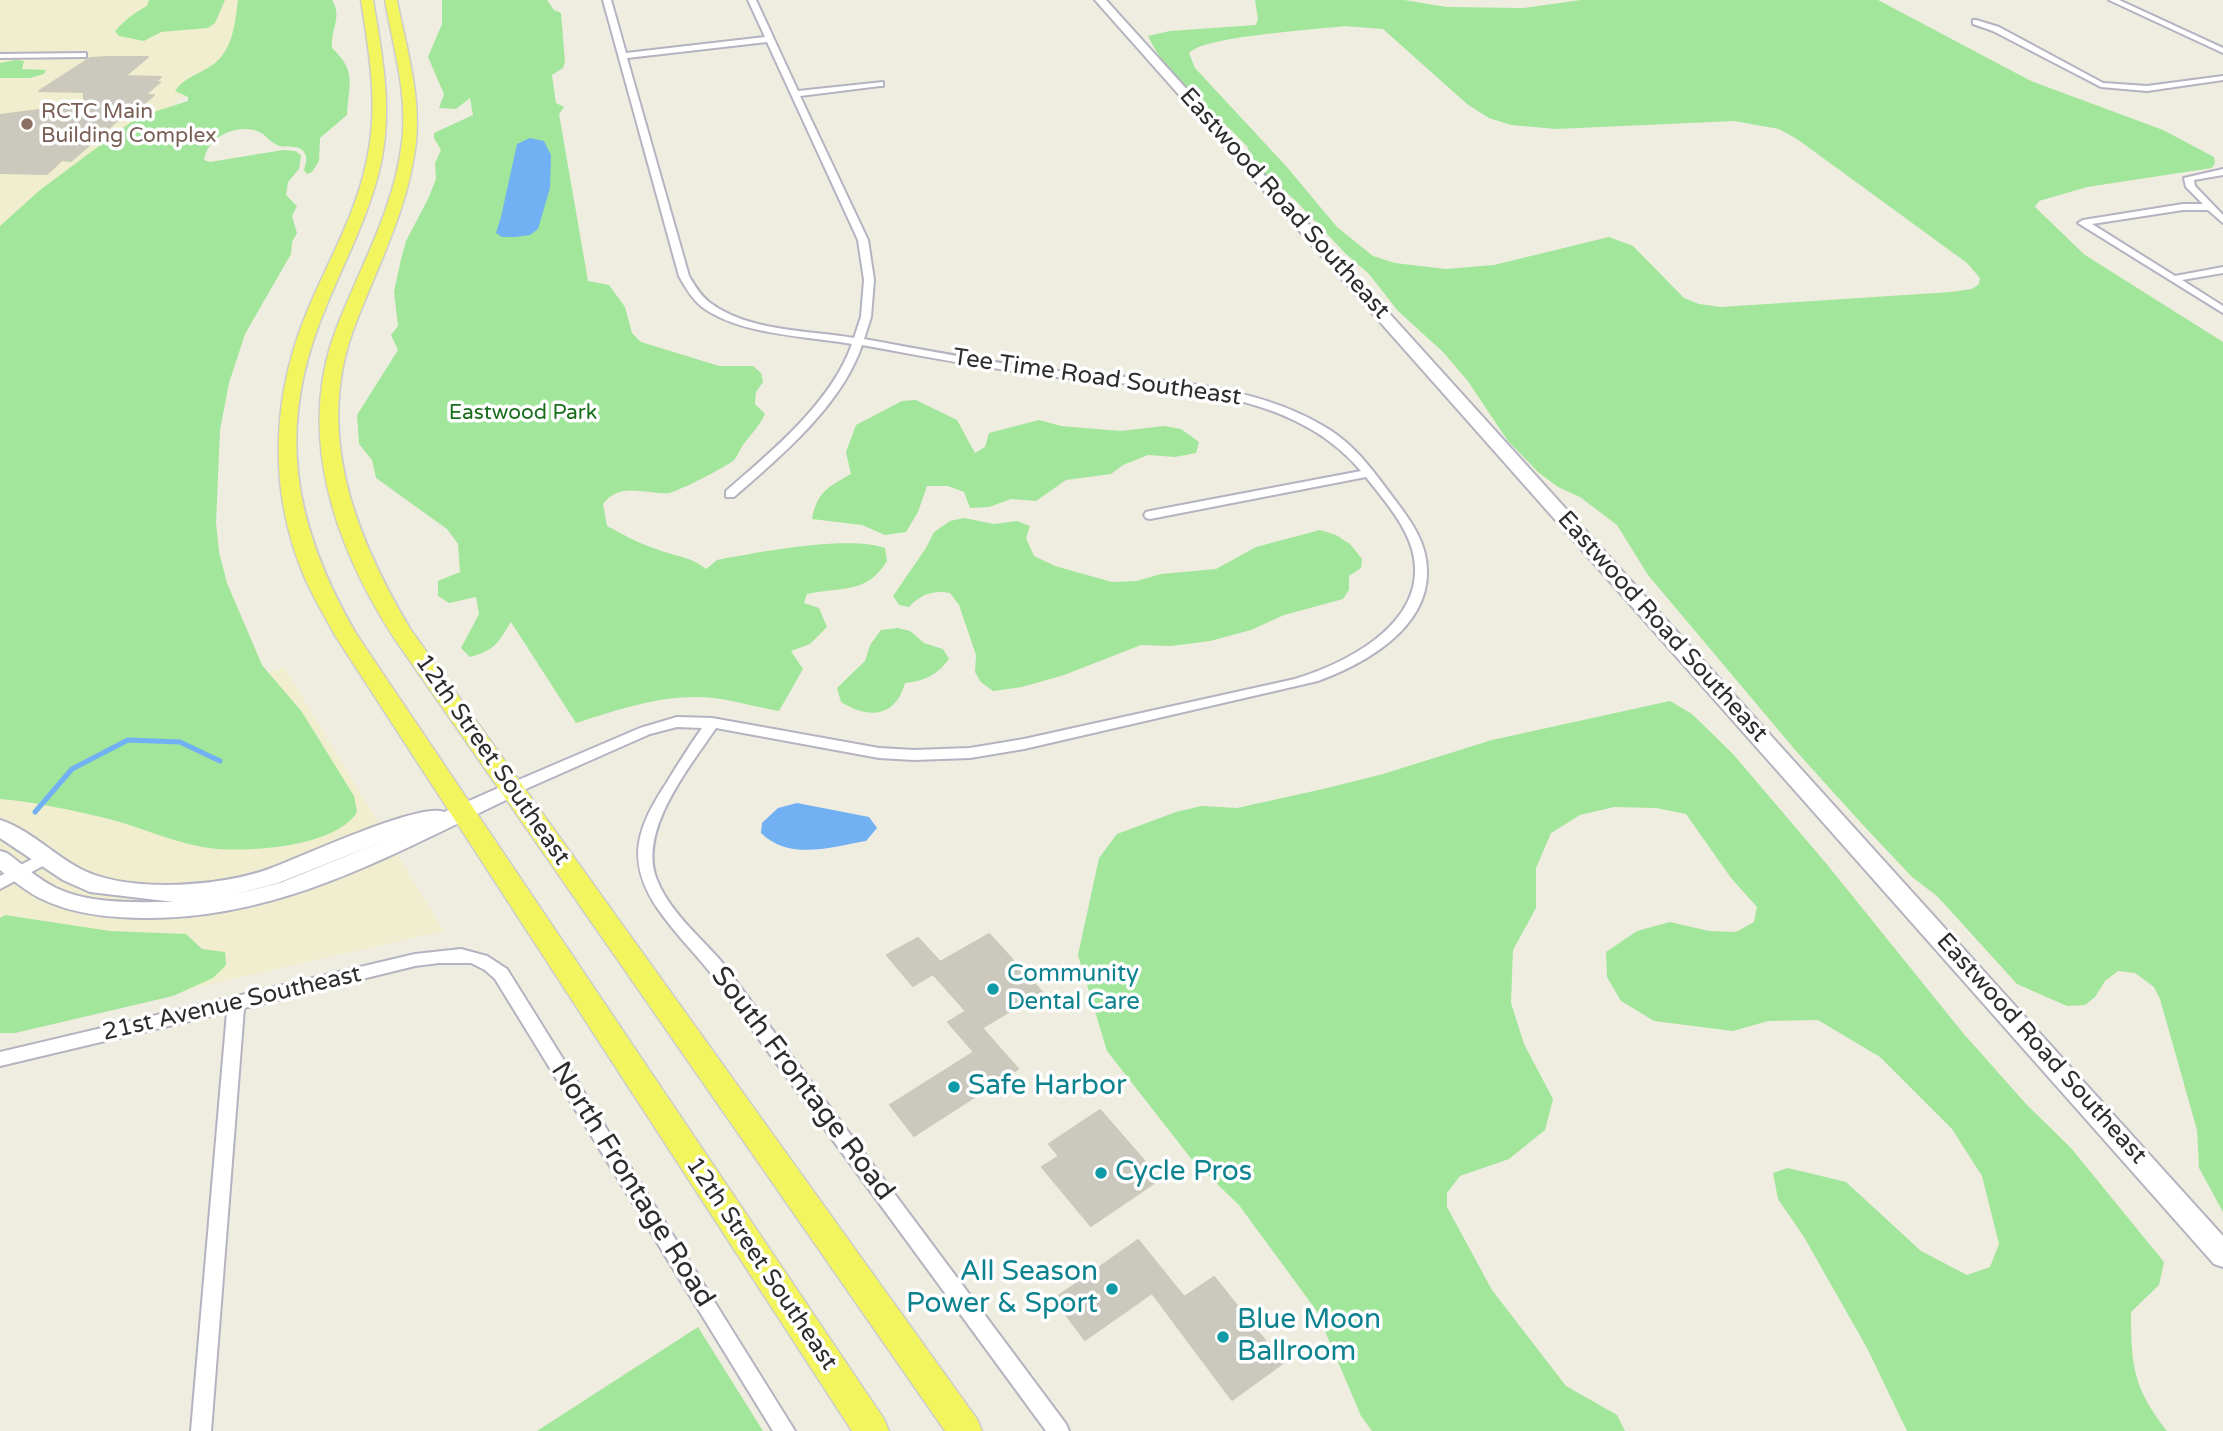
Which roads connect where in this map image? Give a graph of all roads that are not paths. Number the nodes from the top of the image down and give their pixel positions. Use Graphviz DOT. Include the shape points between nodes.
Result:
graph roads {
  1 [pos="367,0"];
  2 [pos="391,0"];
  3 [pos="607,0"];
  4 [pos="752,0"];
  5 [pos="1100,0"];
  6 [pos="2113,0"];
  7 [pos="1976,22"];
  8 [pos="769,39"];
  9 [pos="2223,51"];
  10 [pos="0,55"];
  11 [pos="83,55"];
  12 [pos="624,56"];
  13 [pos="2223,78"];
  14 [pos="880,85"];
  15 [pos="794,94"];
  16 [pos="2223,172"];
  17 [pos="2209,207"];
  18 [pos="2223,220"];
  19 [pos="2223,270"];
  20 [pos="2174,279"];
  21 [pos="2223,310"];
  22 [pos="859,342"];
  23 [pos="1369,473"];
  24 [pos="730,494"];
  25 [pos="1150,515"];
  26 [pos="712,723"];
  27 [pos="514,789"];
  28 [pos="460,812"];
  29 [pos="0,828"];
  30 [pos="47,857"];
  31 [pos="0,859"];
  32 [pos="9,878"];
  33 [pos="465,955"];
  34 [pos="236,1003"];
  35 [pos="0,1059"];
  36 [pos="2223,1255"];
  37 [pos="201,1431"];
  38 [pos="785,1431"];
  39 [pos="872,1431"];
  40 [pos="965,1431"];
  41 [pos="1059,1431"];
  1 -- 28 [label="main road, 12th Street Southeast" via="380,80 379,131 364,202 299,354 290,398 289,476 300,538 325,598"];
  2 -- 27 [label="main road, 12th Street Southeast" via="409,96 410,141 391,220 342,336 335,364 329,423 333,480 341,512 373,586"];
  3 -- 12 [label="street, Tee Time Road Southeast"];
  4 -- 8 [label="street"];
  5 -- 36 [label="street, Eastwood Road Southeast"];
  6 -- 9 [label="street"];
  7 -- 13 [label="street" via="2101,85 2147,89"];
  8 -- 12 [label="street"];
  8 -- 15 [label="street"];
  10 -- 11 [label="street"];
  12 -- 22 [label="street, Tee Time Road Southeast" via="684,276 699,299 721,313 760,326"];
  14 -- 15 [label="street"];
  15 -- 22 [label="street" via="866,251 871,292"];
  16 -- 17 [label="street" via="2189,178 2190,187"];
  17 -- 18 [label="street"];
  17 -- 20 [label="street" via="2083,223"];
  19 -- 20 [label="street"];
  20 -- 21 [label="street"];
  22 -- 23 [label="street, Tee Time Road Southeast" via="1042,372 1233,396 1317,427 1349,450"];
  22 -- 24 [label="street" via="810,421"];
  23 -- 25 [label="street"];
  23 -- 26 [label="street, Tee Time Road Southeast" via="1419,545 1419,585 1410,610 1395,631 1358,661 1332,673 971,753 879,753"];
  26 -- 27 [label="street, Tee Time Road Southeast" via="664,724"];
  26 -- 41 [label="street, South Frontage Road" via="654,811 642,854 646,875 657,897 723,977"];
  27 -- 28 [label="street"];
  27 -- 40 [label="main road, 12th Street Southeast"];
  28 -- 30 [label="street" via="403,825 317,860 219,890 180,894 98,886"];
  28 -- 32 [label="street" via="312,882 211,908 176,912 96,907"];
  28 -- 39 [label="main road, 12th Street Southeast"];
  29 -- 30 [label="street"];
  30 -- 32 [label="street"];
  31 -- 32 [label="street"];
  33 -- 34 [label="street, 21st Avenue Southeast" via="415,960"];
  33 -- 38 [label="street, North Frontage Road" via="488,962 501,974"];
  34 -- 35 [label="street, 21st Avenue Southeast"];
  34 -- 37 [label="street"];
}
